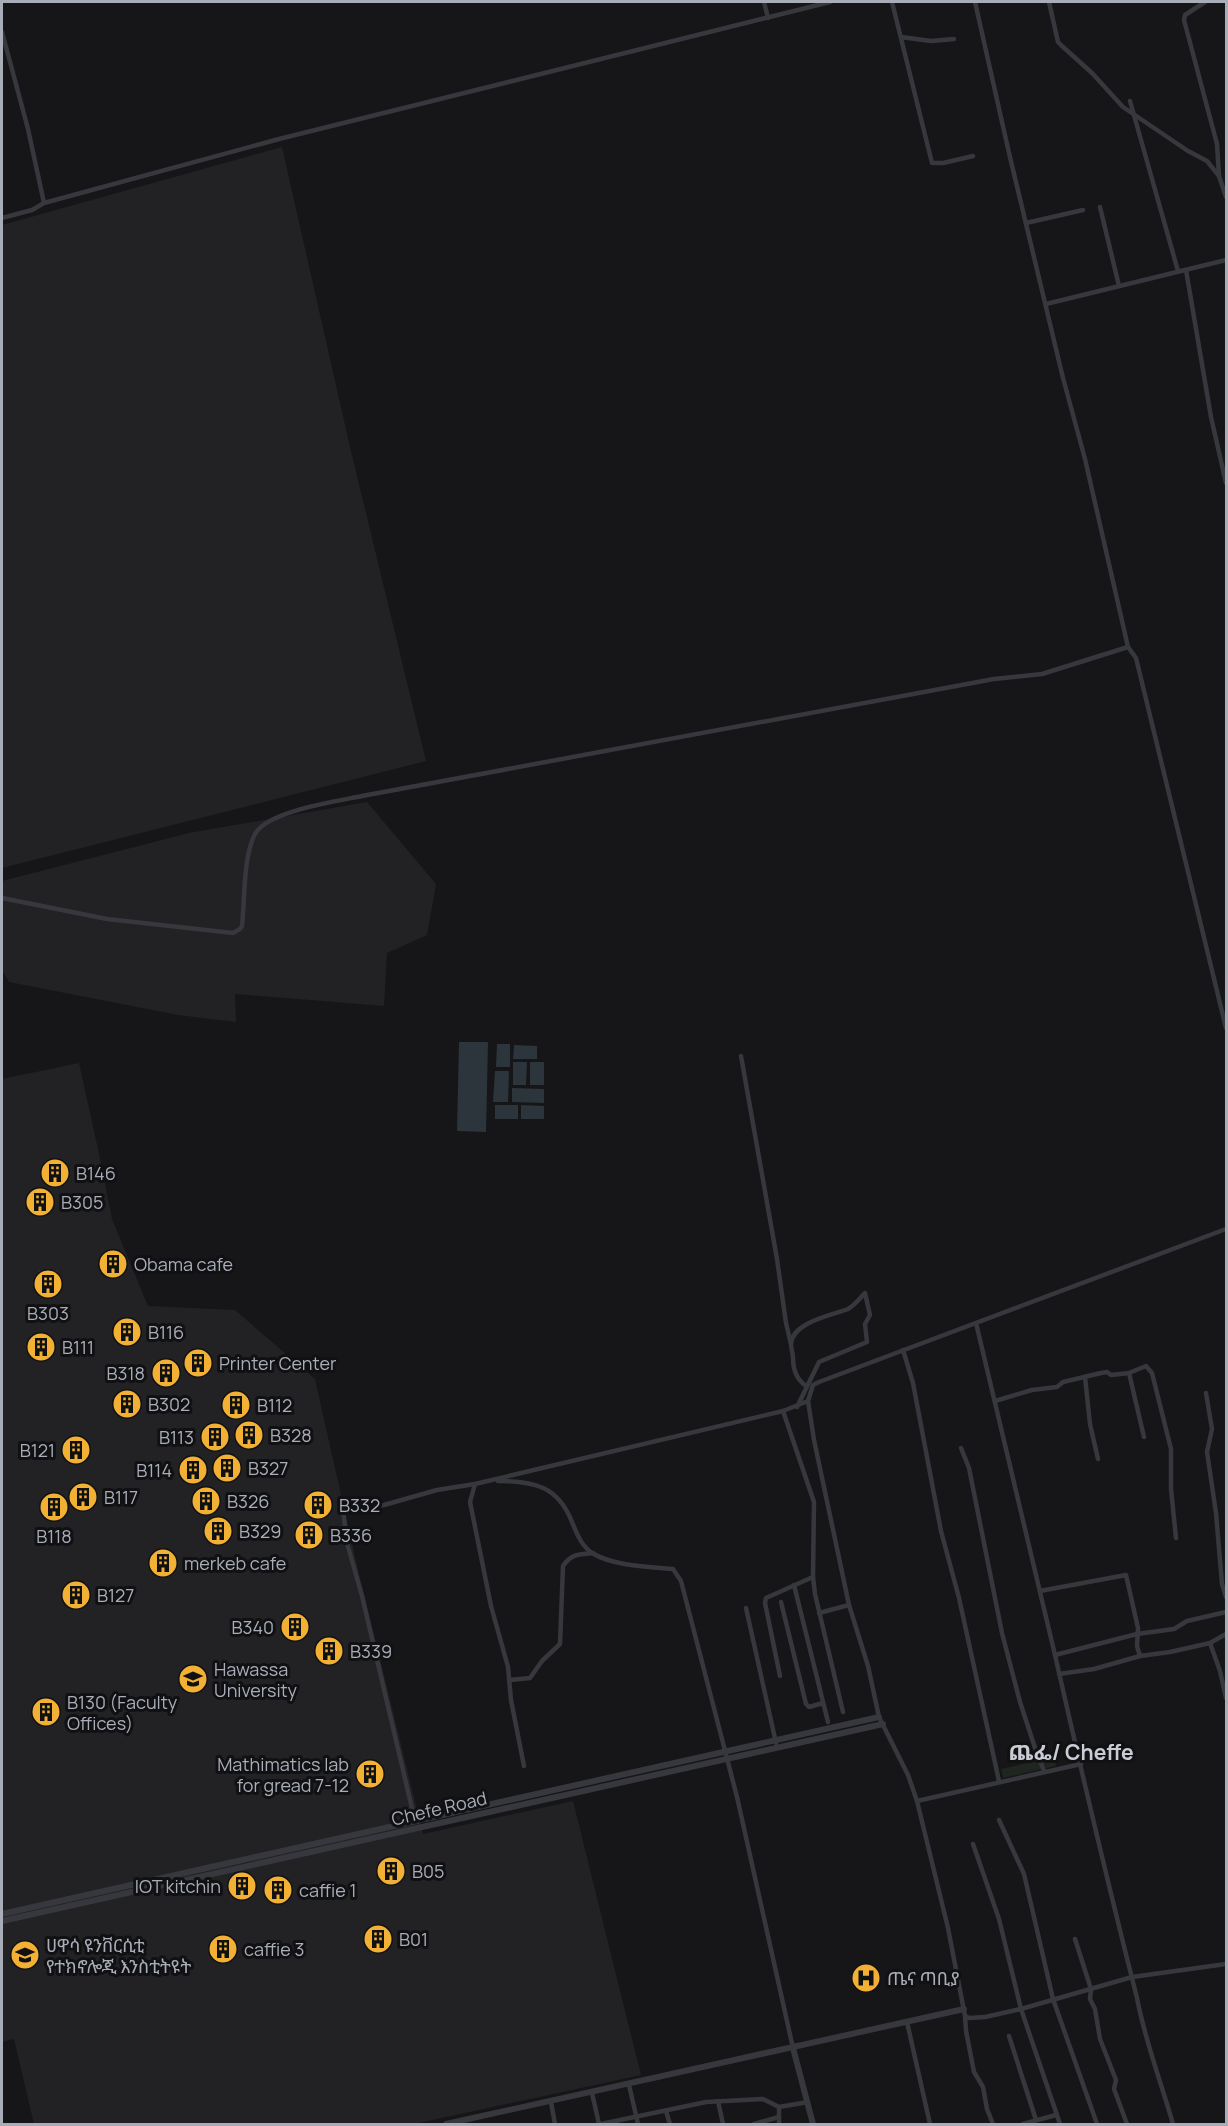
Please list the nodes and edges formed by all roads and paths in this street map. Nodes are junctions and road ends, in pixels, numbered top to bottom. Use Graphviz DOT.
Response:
graph roads {
  1 [pos="764,2"];
  2 [pos="830,2"];
  3 [pos="892,2"];
  4 [pos="975,2"];
  5 [pos="1049,2"];
  6 [pos="1205,2"];
  7 [pos="768,18"];
  8 [pos="2,32"];
  9 [pos="901,37"];
  10 [pos="954,39"];
  11 [pos="1130,100"];
  12 [pos="1134,115"];
  13 [pos="973,156"];
  14 [pos="1220,176"];
  15 [pos="1227,197"];
  16 [pos="44,202"];
  17 [pos="1100,207"];
  18 [pos="1083,210"];
  19 [pos="2,218"];
  20 [pos="1026,223"];
  21 [pos="1227,260"];
  22 [pos="1186,270"];
  23 [pos="1178,272"];
  24 [pos="1119,286"];
  25 [pos="1046,304"];
  26 [pos="1227,483"];
  27 [pos="1128,647"];
  28 [pos="2,898"];
  29 [pos="1227,1028"];
  30 [pos="741,1056"];
  31 [pos="1227,1229"];
  32 [pos="976,1323"];
  33 [pos="791,1344"];
  34 [pos="903,1350"];
  35 [pos="1129,1373"];
  36 [pos="1085,1377"];
  37 [pos="806,1386"];
  38 [pos="1206,1393"];
  39 [pos="808,1401"];
  40 [pos="994,1401"];
  41 [pos="797,1407"];
  42 [pos="783,1411"];
  43 [pos="1144,1437"];
  44 [pos="961,1448"];
  45 [pos="1098,1459"];
  46 [pos="489,1480"];
  47 [pos="476,1484"];
  48 [pos="1176,1538"];
  49 [pos="593,1553"];
  50 [pos="813,1577"];
  51 [pos="794,1585"];
  52 [pos="1040,1591"];
  53 [pos="1227,1597"];
  54 [pos="781,1602"];
  55 [pos="849,1605"];
  56 [pos="746,1608"];
  57 [pos="1227,1612"];
  58 [pos="819,1613"];
  59 [pos="1137,1634"];
  60 [pos="1227,1635"];
  61 [pos="1210,1643"];
  62 [pos="1055,1655"];
  63 [pos="1140,1656"];
  64 [pos="1059,1674"];
  65 [pos="780,1676"];
  66 [pos="510,1680"];
  67 [pos="1227,1698"];
  68 [pos="823,1704"];
  69 [pos="843,1712"];
  70 [pos="879,1717"];
  71 [pos="828,1722"];
  72 [pos="883,1724"];
  73 [pos="775,1740"];
  74 [pos="777,1748"];
  75 [pos="724,1752"];
  76 [pos="726,1760"];
  77 [pos="1081,1764"];
  78 [pos="524,1766"];
  79 [pos="1044,1771"];
  80 [pos="999,1781"];
  81 [pos="917,1801"];
  82 [pos="999,1820"];
  83 [pos="415,1821"];
  84 [pos="973,1844"];
  85 [pos="2,1914"];
  86 [pos="2,1921"];
  87 [pos="1075,1939"];
  88 [pos="1227,1964"];
  89 [pos="1132,1977"];
  90 [pos="1091,1989"];
  91 [pos="1053,1999"];
  92 [pos="1021,2009"];
  93 [pos="964,2013"];
  94 [pos="907,2022"];
  95 [pos="1009,2036"];
  96 [pos="793,2048"];
  97 [pos="628,2085"];
  98 [pos="592,2093"];
  99 [pos="718,2101"];
  100 [pos="551,2102"];
  101 [pos="808,2102"];
  102 [pos="779,2107"];
  103 [pos="666,2110"];
  104 [pos="1056,2115"];
  105 [pos="636,2117"];
  106 [pos="779,2117"];
  107 [pos="1036,2120"];
  108 [pos="457,2123"];
  109 [pos="446,2124"];
  110 [pos="555,2124"];
  111 [pos="600,2124"];
  112 [pos="638,2124"];
  113 [pos="670,2124"];
  114 [pos="723,2124"];
  115 [pos="754,2124"];
  116 [pos="779,2124"];
  117 [pos="813,2124"];
  118 [pos="930,2124"];
  119 [pos="993,2124"];
  120 [pos="1023,2124"];
  121 [pos="1060,2124"];
  122 [pos="1097,2124"];
  123 [pos="1127,2124"];
  124 [pos="1173,2124"];
  1 -- 7 [label="street"];
  2 -- 7 [label="street"];
  3 -- 9 [label="street"];
  4 -- 20 [label="street"];
  5 -- 12 [label="street"];
  6 -- 14 [label="street"];
  7 -- 16 [label="street"];
  8 -- 16 [label="street"];
  9 -- 10 [label="street"];
  9 -- 13 [label="street"];
  11 -- 12 [label="street"];
  12 -- 14 [label="street"];
  12 -- 23 [label="street"];
  14 -- 15 [label="street"];
  16 -- 19 [label="street"];
  17 -- 24 [label="street"];
  18 -- 20 [label="street"];
  20 -- 25 [label="street"];
  21 -- 22 [label="street"];
  22 -- 23 [label="street"];
  22 -- 26 [label="street"];
  23 -- 24 [label="street"];
  24 -- 25 [label="street"];
  25 -- 27 [label="street"];
  27 -- 28 [label="street"];
  27 -- 29 [label="street"];
  30 -- 33 [label="street"];
  31 -- 32 [label="street"];
  32 -- 34 [label="street"];
  32 -- 40 [label="street"];
  33 -- 37 [label="street"];
  33 -- 37 [label="street"];
  34 -- 39 [label="street"];
  34 -- 80 [label="street"];
  35 -- 36 [label="street"];
  35 -- 43 [label="street"];
  35 -- 48 [label="street"];
  36 -- 40 [label="street"];
  36 -- 45 [label="street"];
  37 -- 41 [label="street"];
  38 -- 53 [label="street"];
  39 -- 41 [label="street"];
  39 -- 55 [label="street"];
  40 -- 52 [label="street"];
  41 -- 42 [label="street"];
  42 -- 46 [label="street"];
  42 -- 50 [label="street"];
  44 -- 79 [label="street"];
  46 -- 47 [label="street"];
  46 -- 49 [label="street"];
  47 -- 66 [label="street"];
  47 -- 83 [label="street"];
  49 -- 66 [label="street"];
  49 -- 75 [label="street"];
  50 -- 51 [label="street"];
  50 -- 58 [label="street"];
  51 -- 65 [label="street"];
  51 -- 68 [label="street"];
  52 -- 59 [label="street"];
  52 -- 62 [label="street"];
  54 -- 68 [label="street"];
  55 -- 58 [label="street"];
  55 -- 70 [label="street"];
  56 -- 73 [label="street"];
  57 -- 59 [label="street"];
  58 -- 69 [label="street"];
  59 -- 62 [label="street"];
  59 -- 63 [label="street"];
  60 -- 61 [label="street"];
  61 -- 63 [label="street"];
  61 -- 67 [label="street"];
  62 -- 64 [label="street"];
  63 -- 64 [label="street"];
  64 -- 77 [label="street"];
  66 -- 78 [label="street"];
  68 -- 71 [label="street"];
  70 -- 72 [label="street"];
  70 -- 73 [label="street, Chefe Road"];
  72 -- 74 [label="street, Chefe Road"];
  72 -- 81 [label="street"];
  73 -- 74 [label="street"];
  73 -- 75 [label="street, Chefe Road"];
  74 -- 76 [label="street, Chefe Road"];
  75 -- 76 [label="street"];
  75 -- 83 [label="street, Chefe Road"];
  76 -- 86 [label="street, Chefe Road"];
  76 -- 96 [label="street"];
  77 -- 79 [label="street"];
  77 -- 89 [label="street"];
  79 -- 80 [label="street"];
  80 -- 81 [label="street"];
  81 -- 93 [label="street"];
  82 -- 91 [label="street"];
  83 -- 85 [label="street, Chefe Road"];
  84 -- 92 [label="street"];
  87 -- 90 [label="street"];
  88 -- 89 [label="street"];
  89 -- 90 [label="street"];
  89 -- 124 [label="street"];
  90 -- 91 [label="street"];
  90 -- 123 [label="street"];
  91 -- 92 [label="street"];
  91 -- 122 [label="street"];
  92 -- 93 [label="street"];
  92 -- 104 [label="street"];
  93 -- 94 [label="street"];
  93 -- 119 [label="street"];
  94 -- 96 [label="street"];
  94 -- 118 [label="street"];
  95 -- 107 [label="street"];
  96 -- 97 [label="street"];
  96 -- 101 [label="street"];
  97 -- 98 [label="street"];
  97 -- 105 [label="street"];
  98 -- 100 [label="street"];
  98 -- 111 [label="street"];
  99 -- 102 [label="street"];
  99 -- 103 [label="street"];
  99 -- 114 [label="street"];
  100 -- 108 [label="street"];
  100 -- 110 [label="street"];
  101 -- 102 [label="street"];
  101 -- 117 [label="street"];
  102 -- 106 [label="street"];
  103 -- 105 [label="street"];
  103 -- 113 [label="street"];
  104 -- 107 [label="street"];
  104 -- 121 [label="street"];
  105 -- 111 [label="street"];
  105 -- 112 [label="street"];
  106 -- 115 [label="street"];
  106 -- 116 [label="street"];
  107 -- 120 [label="street"];
  108 -- 109 [label="street"];
}
